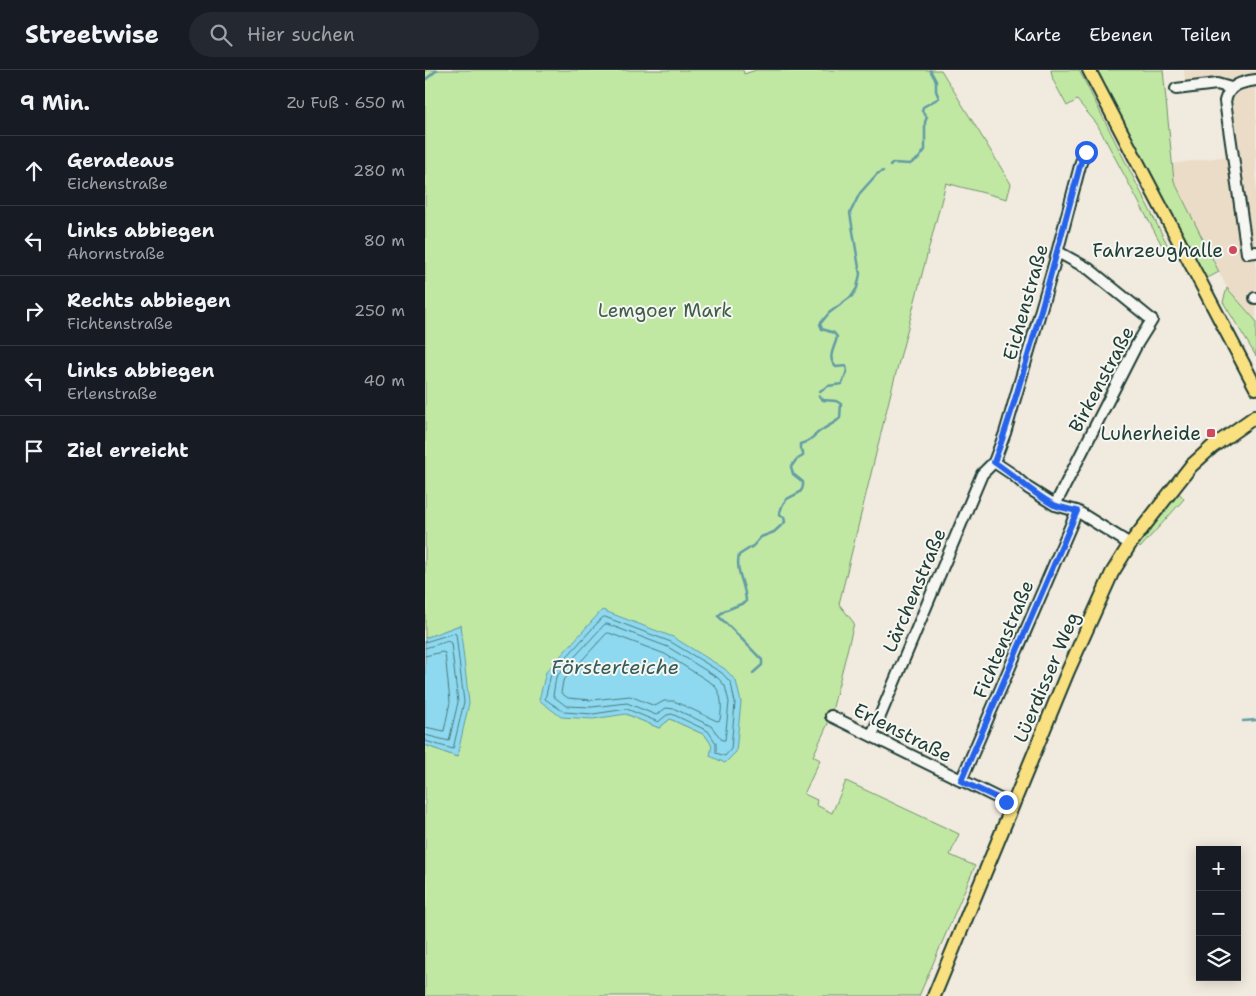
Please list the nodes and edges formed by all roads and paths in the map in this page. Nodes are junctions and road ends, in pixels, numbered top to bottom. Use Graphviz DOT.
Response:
graph roads {
  1 [pos="1089,70"];
  2 [pos="1256,80"];
  3 [pos="1231,88"];
  4 [pos="1176,89"];
  5 [pos="1086,152"];
  6 [pos="1058,252"];
  7 [pos="1256,252"];
  8 [pos="1256,388"];
  9 [pos="1256,416"];
  10 [pos="994,462"];
  11 [pos="1055,505"];
  12 [pos="1077,511"];
  13 [pos="1130,544"];
  14 [pos="831,716"];
  15 [pos="872,736"];
  16 [pos="961,781"];
  17 [pos="1012,805"];
  18 [pos="934,996"];
  1 -- 8 [label="main road"];
  2 -- 3 [label="street"];
  3 -- 4 [label="street"];
  3 -- 7 [label="street"];
  5 -- 6 [label="street, Eichenstraße"];
  6 -- 10 [label="street, Eichenstraße"];
  6 -- 11 [label="street, Birkenstraße"];
  9 -- 13 [label="main road, Lüerdisser Weg"];
  10 -- 11 [label="street"];
  10 -- 15 [label="street, Lärchenstraße"];
  11 -- 12 [label="street"];
  12 -- 13 [label="street"];
  12 -- 16 [label="street, Fichtenstraße"];
  13 -- 17 [label="main road, Lüerdisser Weg"];
  14 -- 15 [label="street, Erlenstraße"];
  15 -- 16 [label="street, Erlenstraße"];
  16 -- 17 [label="street, Erlenstraße"];
  17 -- 18 [label="main road, Lüerdisser Weg"];
}
